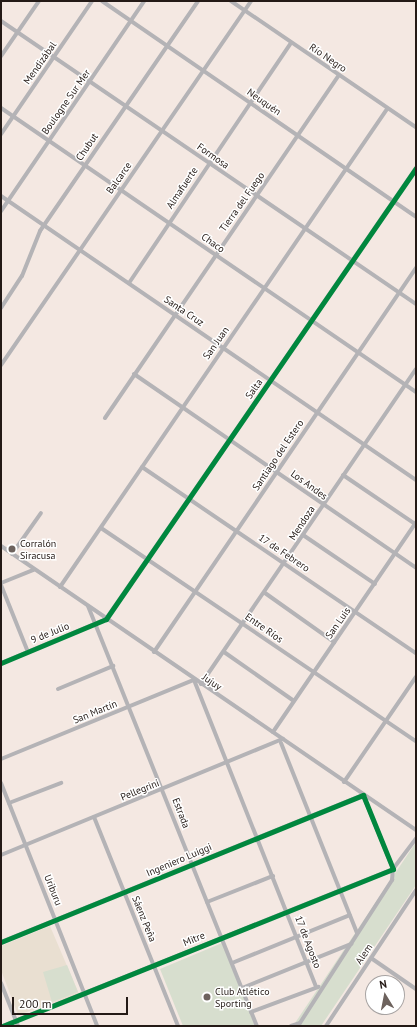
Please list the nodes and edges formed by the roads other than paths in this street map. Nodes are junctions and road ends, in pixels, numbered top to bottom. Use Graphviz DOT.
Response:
graph roads {
  1 [pos="39,1"];
  2 [pos="92,1"];
  3 [pos="102,1"];
  4 [pos="144,1"];
  5 [pos="198,1"];
  6 [pos="231,1"];
  7 [pos="251,1"];
  8 [pos="245,11"];
  9 [pos="1,21"];
  10 [pos="130,21"];
  11 [pos="18,32"];
  12 [pos="291,43"];
  13 [pos="167,46"];
  14 [pos="1,56"];
  15 [pos="55,56"];
  16 [pos="204,70"];
  17 [pos="339,75"];
  18 [pos="91,80"];
  19 [pos="250,103"];
  20 [pos="126,104"];
  21 [pos="1,108"];
  22 [pos="387,109"];
  23 [pos="13,116"];
  24 [pos="416,127"];
  25 [pos="164,130"];
  26 [pos="1,134"];
  27 [pos="298,136"];
  28 [pos="49,141"];
  29 [pos="209,162"];
  30 [pos="85,165"];
  31 [pos="346,168"];
  32 [pos="416,168"];
  33 [pos="121,189"];
  34 [pos="1,196"];
  35 [pos="257,196"];
  36 [pos="8,201"];
  37 [pos="392,201"];
  38 [pos="1,211"];
  39 [pos="416,217"];
  40 [pos="168,222"];
  41 [pos="44,225"];
  42 [pos="305,228"];
  43 [pos="80,250"];
  44 [pos="216,255"];
  45 [pos="352,260"];
  46 [pos="416,268"];
  47 [pos="129,283"];
  48 [pos="264,288"];
  49 [pos="399,293"];
  50 [pos="3,302"];
  51 [pos="416,304"];
  52 [pos="1,308"];
  53 [pos="175,314"];
  54 [pos="311,320"];
  55 [pos="222,347"];
  56 [pos="358,353"];
  57 [pos="1,365"];
  58 [pos="416,369"];
  59 [pos="134,374"];
  60 [pos="271,380"];
  61 [pos="405,385"];
  62 [pos="416,392"];
  63 [pos="181,406"];
  64 [pos="317,412"];
  65 [pos="105,418"];
  66 [pos="229,440"];
  67 [pos="364,445"];
  68 [pos="142,467"];
  69 [pos="276,471"];
  70 [pos="343,475"];
  71 [pos="416,480"];
  72 [pos="189,499"];
  73 [pos="322,505"];
  74 [pos="41,513"];
  75 [pos="415,523"];
  76 [pos="101,528"];
  77 [pos="237,532"];
  78 [pos="303,534"];
  79 [pos="1,546"];
  80 [pos="12,554"];
  81 [pos="395,554"];
  82 [pos="149,558"];
  83 [pos="285,563"];
  84 [pos="416,568"];
  85 [pos="34,570"];
  86 [pos="1,584"];
  87 [pos="375,584"];
  88 [pos="60,587"];
  89 [pos="195,590"];
  90 [pos="265,593"];
  91 [pos="88,606"];
  92 [pos="355,613"];
  93 [pos="106,619"];
  94 [pos="244,623"];
  95 [pos="96,624"];
  96 [pos="334,642"];
  97 [pos="28,652"];
  98 [pos="154,652"];
  99 [pos="224,652"];
  100 [pos="416,653"];
  101 [pos="1,663"];
  102 [pos="113,666"];
  103 [pos="314,673"];
  104 [pos="416,677"];
  105 [pos="194,680"];
  106 [pos="201,684"];
  107 [pos="58,689"];
  108 [pos="294,701"];
  109 [pos="130,707"];
  110 [pos="385,722"];
  111 [pos="273,732"];
  112 [pos="282,741"];
  113 [pos="416,741"];
  114 [pos="1,759"];
  115 [pos="228,763"];
  116 [pos="344,782"];
  117 [pos="1,783"];
  118 [pos="61,783"];
  119 [pos="163,790"];
  120 [pos="363,795"];
  121 [pos="9,803"];
  122 [pos="311,816"];
  123 [pos="94,817"];
  124 [pos="416,830"];
  125 [pos="258,837"];
  126 [pos="416,839"];
  127 [pos="26,845"];
  128 [pos="1,855"];
  129 [pos="192,864"];
  130 [pos="393,869"];
  131 [pos="273,876"];
  132 [pos="340,889"];
  133 [pos="416,890"];
  134 [pos="124,892"];
  135 [pos="414,896"];
  136 [pos="207,902"];
  137 [pos="286,911"];
  138 [pos="350,915"];
  139 [pos="56,920"];
  140 [pos="357,933"];
  141 [pos="297,936"];
  142 [pos="222,938"];
  143 [pos="1,942"];
  144 [pos="352,944"];
  145 [pos="371,958"];
  146 [pos="306,962"];
  147 [pos="232,963"];
  148 [pos="153,965"];
  149 [pos="1,983"];
  150 [pos="316,986"];
  151 [pos="242,988"];
  152 [pos="321,988"];
  153 [pos="416,989"];
  154 [pos="84,994"];
  155 [pos="251,1012"];
  156 [pos="15,1021"];
  157 [pos="299,1024"];
  158 [pos="327,1024"];
  159 [pos="2,1026"];
  160 [pos="18,1026"];
  161 [pos="97,1026"];
  162 [pos="178,1026"];
  163 [pos="257,1026"];
  164 [pos="291,1026"];
  165 [pos="333,1026"];
  1 -- 11 [label="street"];
  2 -- 15 [label="street, Mendizábal"];
  3 -- 10 [label="street, Neuquén"];
  4 -- 10 [label="street, Boulogne Sur Mer"];
  5 -- 13 [label="street, Chubut"];
  6 -- 8 [label="street, Río Negro"];
  7 -- 8 [label="street, Balcarce"];
  8 -- 12 [label="street, Río Negro"];
  8 -- 16 [label="street, Balcarce"];
  9 -- 11 [label="street, Formosa"];
  10 -- 13 [label="street, Neuquén"];
  10 -- 18 [label="street, Boulogne Sur Mer"];
  11 -- 14 [label="street"];
  11 -- 15 [label="street, Formosa"];
  12 -- 17 [label="street, Río Negro"];
  12 -- 19 [label="street, Almafuerte"];
  13 -- 16 [label="street, Neuquén"];
  13 -- 20 [label="street, Chubut"];
  15 -- 18 [label="street, Formosa"];
  15 -- 23 [label="street, Mendizábal"];
  16 -- 19 [label="street, Neuquén"];
  16 -- 25 [label="street, Balcarce"];
  17 -- 22 [label="street, Río Negro"];
  17 -- 27 [label="street, Tierra del Fuego"];
  18 -- 20 [label="street, Formosa"];
  18 -- 28 [label="street, Boulogne Sur Mer"];
  19 -- 27 [label="street, Neuquén"];
  19 -- 29 [label="street, Almafuerte"];
  20 -- 25 [label="street, Formosa"];
  20 -- 30 [label="street, Chubut"];
  21 -- 23 [label="street, Chaco"];
  22 -- 24 [label="street, Río Negro"];
  22 -- 31 [label="street, San Juan"];
  23 -- 26 [label="street, Mendizábal"];
  23 -- 28 [label="street, Chaco"];
  25 -- 29 [label="street, Formosa"];
  25 -- 33 [label="street, Balcarce"];
  27 -- 31 [label="street, Neuquén"];
  27 -- 35 [label="street, Tierra del Fuego"];
  28 -- 30 [label="street, Chaco"];
  28 -- 36 [label="street, Boulogne Sur Mer"];
  29 -- 35 [label="street, Formosa"];
  29 -- 40 [label="street, Almafuerte"];
  30 -- 33 [label="street, Chaco"];
  30 -- 41 [label="street, Chubut"];
  31 -- 37 [label="street, Neuquén"];
  31 -- 42 [label="street, San Juan"];
  32 -- 37 [label="street, Salta"];
  33 -- 40 [label="street, Chaco"];
  33 -- 43 [label="street, Balcarce"];
  34 -- 36 [label="street, Santa Cruz"];
  35 -- 42 [label="street, Formosa"];
  35 -- 44 [label="street, Tierra del Fuego"];
  36 -- 38 [label="street, Boulogne Sur Mer"];
  36 -- 41 [label="street, Santa Cruz"];
  37 -- 39 [label="street, Neuquén"];
  37 -- 45 [label="street, Salta"];
  40 -- 44 [label="street, Chaco"];
  40 -- 47 [label="street, Almafuerte"];
  41 -- 43 [label="street, Santa Cruz"];
  41 -- 50 [label="street, Chubut"];
  42 -- 45 [label="street, Formosa"];
  42 -- 48 [label="street, San Juan"];
  43 -- 47 [label="street, Santa Cruz"];
  43 -- 57 [label="street, Balcarce"];
  44 -- 48 [label="street, Chaco"];
  44 -- 53 [label="street, Tierra del Fuego"];
  45 -- 49 [label="street, Formosa"];
  45 -- 54 [label="street, Salta"];
  46 -- 49 [label="street, Santiago del Estero"];
  47 -- 53 [label="street, Santa Cruz"];
  48 -- 54 [label="street, Chaco"];
  48 -- 55 [label="street, San Juan"];
  49 -- 51 [label="street, Formosa"];
  49 -- 56 [label="street, Santiago del Estero"];
  50 -- 52 [label="street, Chubut"];
  53 -- 55 [label="street, Santa Cruz"];
  53 -- 59 [label="street, Tierra del Fuego"];
  54 -- 56 [label="street, Chaco"];
  54 -- 60 [label="street, Salta"];
  55 -- 60 [label="street, Santa Cruz"];
  55 -- 63 [label="street, San Juan"];
  56 -- 61 [label="street, Chaco"];
  56 -- 64 [label="street, Santiago del Estero"];
  58 -- 61 [label="street, Mendoza"];
  59 -- 63 [label="street, Los Andes"];
  59 -- 65 [label="street, Tierra del Fuego"];
  60 -- 64 [label="street, Santa Cruz"];
  60 -- 66 [label="street, Salta"];
  61 -- 62 [label="street, Chaco"];
  61 -- 67 [label="street, Mendoza"];
  63 -- 66 [label="street, Los Andes"];
  63 -- 68 [label="street, San Juan"];
  64 -- 67 [label="street, Santa Cruz"];
  64 -- 69 [label="street, Santiago del Estero"];
  66 -- 69 [label="street, Los Andes"];
  66 -- 72 [label="street, Salta"];
  67 -- 70 [label="street, Mendoza"];
  67 -- 71 [label="street, Santa Cruz"];
  68 -- 72 [label="street, 17 de Febrero"];
  68 -- 76 [label="street, San Juan"];
  69 -- 73 [label="street, Los Andes"];
  69 -- 77 [label="street, Santiago del Estero"];
  70 -- 73 [label="street, Mendoza"];
  70 -- 75 [label="street"];
  72 -- 77 [label="street, 17 de Febrero"];
  72 -- 82 [label="street, Salta"];
  73 -- 78 [label="street, Mendoza"];
  73 -- 81 [label="street, Los Andes"];
  74 -- 80 [label="street"];
  75 -- 81 [label="street, San Luis"];
  76 -- 82 [label="street, Entre Ríos"];
  76 -- 88 [label="street, San Juan"];
  77 -- 83 [label="street, 17 de Febrero"];
  77 -- 89 [label="street, Santiago del Estero"];
  78 -- 83 [label="street, Mendoza"];
  78 -- 87 [label="street"];
  79 -- 80 [label="street, Jujuy"];
  80 -- 85 [label="street, Jujuy"];
  81 -- 84 [label="street, Los Andes"];
  81 -- 87 [label="street, San Luis"];
  82 -- 89 [label="street, Entre Ríos"];
  82 -- 93 [label="street, Salta"];
  83 -- 90 [label="street, Mendoza"];
  83 -- 92 [label="street, 17 de Febrero"];
  85 -- 86 [label="street"];
  85 -- 88 [label="street, Jujuy"];
  86 -- 97 [label="street"];
  87 -- 92 [label="street, San Luis"];
  88 -- 91 [label="street, Jujuy"];
  89 -- 94 [label="street, Entre Ríos"];
  89 -- 98 [label="street, Santiago del Estero"];
  90 -- 94 [label="street, Mendoza"];
  90 -- 96 [label="street"];
  91 -- 93 [label="street, Jujuy"];
  91 -- 95 [label="street, Estrada"];
  92 -- 96 [label="street, San Luis"];
  92 -- 100 [label="street, 17 de Febrero"];
  93 -- 95 [label="street, 9 de Julio"];
  93 -- 98 [label="street, Jujuy"];
  94 -- 99 [label="street, Mendoza"];
  94 -- 103 [label="street, Entre Ríos"];
  95 -- 97 [label="street, 9 de Julio"];
  95 -- 102 [label="street, Estrada"];
  96 -- 103 [label="street, San Luis"];
  97 -- 101 [label="street, 9 de Julio"];
  98 -- 105 [label="street, Jujuy"];
  99 -- 106 [label="street, Mendoza"];
  99 -- 108 [label="street"];
  102 -- 107 [label="street"];
  102 -- 109 [label="street, Estrada"];
  103 -- 108 [label="street, San Luis"];
  103 -- 110 [label="street, Entre Ríos"];
  104 -- 110 [label="street"];
  105 -- 106 [label="street, Jujuy"];
  105 -- 109 [label="street, San Martín"];
  105 -- 115 [label="street, 17 de Agosto"];
  106 -- 111 [label="street, Jujuy"];
  108 -- 111 [label="street, San Luis"];
  109 -- 114 [label="street, San Martín"];
  109 -- 119 [label="street, Estrada"];
  110 -- 113 [label="street, Entre Ríos"];
  110 -- 116 [label="street"];
  111 -- 112 [label="street, Jujuy"];
  112 -- 115 [label="street, Pellegrini"];
  112 -- 116 [label="street, Jujuy"];
  112 -- 122 [label="street"];
  115 -- 119 [label="street, Pellegrini"];
  115 -- 125 [label="street, 17 de Agosto"];
  116 -- 120 [label="street, Jujuy"];
  117 -- 121 [label="street, Uriburu"];
  118 -- 121 [label="street"];
  119 -- 123 [label="street, Pellegrini"];
  119 -- 129 [label="street, Estrada"];
  120 -- 122 [label="street, Ingeniero Luiggi"];
  120 -- 124 [label="street, Jujuy"];
  120 -- 130 [label="street"];
  121 -- 127 [label="street, Uriburu"];
  122 -- 125 [label="street, Ingeniero Luiggi"];
  122 -- 132 [label="street"];
  123 -- 127 [label="street, Pellegrini"];
  123 -- 134 [label="street, Sáenz Peña"];
  125 -- 129 [label="street, Ingeniero Luiggi"];
  125 -- 131 [label="street, 17 de Agosto"];
  126 -- 130 [label="street"];
  127 -- 128 [label="street, Pellegrini"];
  127 -- 139 [label="street, Uriburu"];
  129 -- 134 [label="street, Ingeniero Luiggi"];
  129 -- 136 [label="street, Estrada"];
  130 -- 132 [label="street, Mitre"];
  130 -- 140 [label="street"];
  131 -- 136 [label="street"];
  131 -- 137 [label="street, 17 de Agosto"];
  132 -- 137 [label="street, Mitre"];
  132 -- 138 [label="street"];
  133 -- 135 [label="street, Alem"];
  134 -- 139 [label="street, Ingeniero Luiggi"];
  134 -- 148 [label="street, Sáenz Peña"];
  135 -- 145 [label="street, Alem"];
  136 -- 142 [label="street, Estrada"];
  137 -- 141 [label="street, 17 de Agosto"];
  137 -- 142 [label="street, Mitre"];
  138 -- 140 [label="street"];
  138 -- 141 [label="street"];
  139 -- 143 [label="street, Ingeniero Luiggi"];
  139 -- 154 [label="street, Uriburu"];
  140 -- 144 [label="street"];
  141 -- 146 [label="street, 17 de Agosto"];
  141 -- 147 [label="street"];
  142 -- 147 [label="street, Estrada"];
  142 -- 148 [label="street, Mitre"];
  144 -- 146 [label="street"];
  144 -- 152 [label="street"];
  145 -- 153 [label="street"];
  145 -- 158 [label="street, Alem"];
  146 -- 150 [label="street, 17 de Agosto"];
  146 -- 151 [label="street"];
  147 -- 151 [label="street, Estrada"];
  148 -- 154 [label="street, Mitre"];
  148 -- 162 [label="street, Sáenz Peña"];
  149 -- 156 [label="street"];
  150 -- 152 [label="street"];
  150 -- 155 [label="street"];
  151 -- 155 [label="street, Estrada"];
  152 -- 157 [label="street"];
  154 -- 156 [label="street, Mitre"];
  154 -- 161 [label="street, Uriburu"];
  155 -- 163 [label="street, Estrada"];
  156 -- 159 [label="street, Mitre"];
  156 -- 160 [label="street"];
  157 -- 164 [label="street"];
  158 -- 165 [label="street"];
}
